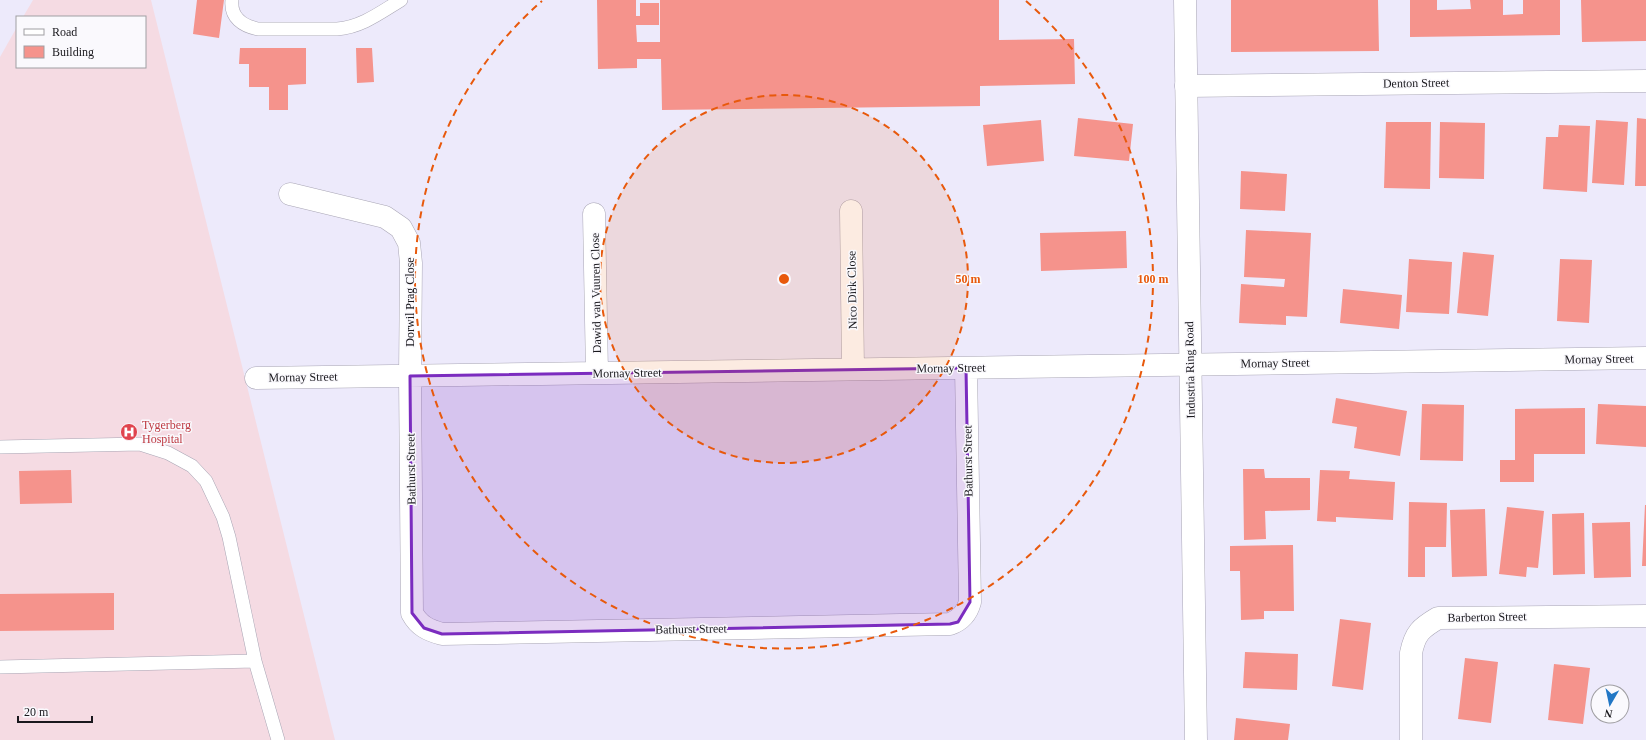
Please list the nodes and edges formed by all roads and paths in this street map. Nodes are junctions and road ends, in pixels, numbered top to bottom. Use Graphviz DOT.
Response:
graph roads {
  1 [pos="232,0"];
  2 [pos="401,0"];
  3 [pos="1185,0"];
  4 [pos="1646,81"];
  5 [pos="1186,86"];
  6 [pos="290,194"];
  7 [pos="850,211"];
  8 [pos="594,214"];
  9 [pos="1646,358"];
  10 [pos="1190,365"];
  11 [pos="966,368"];
  12 [pos="853,369"];
  13 [pos="597,373"];
  14 [pos="410,376"];
  15 [pos="256,378"];
  16 [pos="0,446"];
  17 [pos="1646,616"];
  18 [pos="255,661"];
  19 [pos="0,667"];
  20 [pos="278,740"];
  21 [pos="1196,740"];
  22 [pos="1411,740"];
  1 -- 2 [label="lane"];
  3 -- 5 [label="street, Industria Ring Road"];
  4 -- 5 [label="street, Denton Street"];
  5 -- 10 [label="street, Industria Ring Road"];
  6 -- 14 [label="street, Dorwil Prag Close"];
  7 -- 12 [label="street, Nico Dirk Close"];
  8 -- 13 [label="street, Dawid van Vuuren Close"];
  9 -- 10 [label="street, Mornay Street"];
  10 -- 11 [label="street, Mornay Street"];
  10 -- 21 [label="street, Industria Ring Road"];
  11 -- 12 [label="street, Mornay Street"];
  11 -- 14 [label="street, Bathurst Street"];
  12 -- 13 [label="street, Mornay Street"];
  13 -- 14 [label="street, Mornay Street"];
  14 -- 15 [label="street, Mornay Street"];
  16 -- 18 [label="lane"];
  17 -- 22 [label="street, Barberton Street"];
  18 -- 19 [label="lane"];
  18 -- 20 [label="lane"];
}
